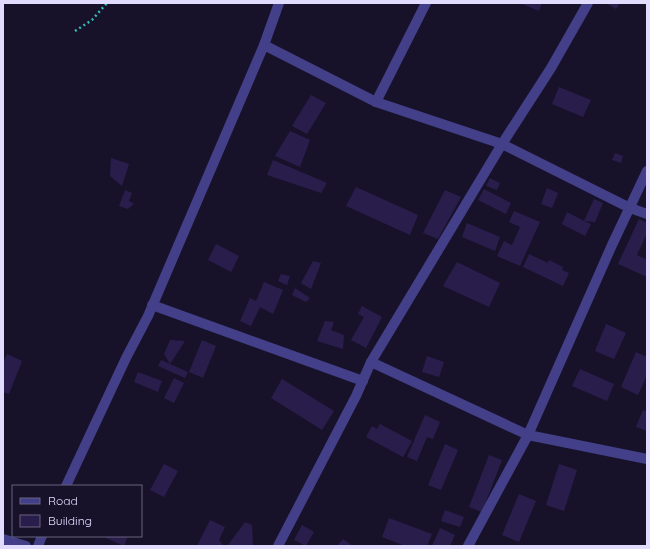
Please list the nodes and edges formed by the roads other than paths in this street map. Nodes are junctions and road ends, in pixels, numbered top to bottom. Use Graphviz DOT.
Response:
graph roads {
  1 [pos="279,3"];
  2 [pos="426,3"];
  3 [pos="588,3"];
  4 [pos="264,45"];
  5 [pos="376,102"];
  6 [pos="502,144"];
  7 [pos="647,171"];
  8 [pos="630,208"];
  9 [pos="647,214"];
  10 [pos="152,305"];
  11 [pos="371,362"];
  12 [pos="363,381"];
  13 [pos="528,435"];
  14 [pos="647,459"];
  15 [pos="66,485"];
  16 [pos="3,539"];
  17 [pos="26,546"];
  18 [pos="278,546"];
  19 [pos="468,546"];
  1 -- 4 [label="street"];
  2 -- 5 [label="street"];
  3 -- 6 [label="street"];
  4 -- 5 [label="street"];
  4 -- 10 [label="street"];
  5 -- 6 [label="street"];
  6 -- 8 [label="street"];
  6 -- 11 [label="street"];
  7 -- 8 [label="street"];
  8 -- 9 [label="street"];
  8 -- 13 [label="street"];
  10 -- 12 [label="street"];
  10 -- 15 [label="street"];
  11 -- 12 [label="street"];
  11 -- 13 [label="street"];
  12 -- 18 [label="street"];
  13 -- 14 [label="street"];
  13 -- 19 [label="street"];
  16 -- 17 [label="street"];
}
